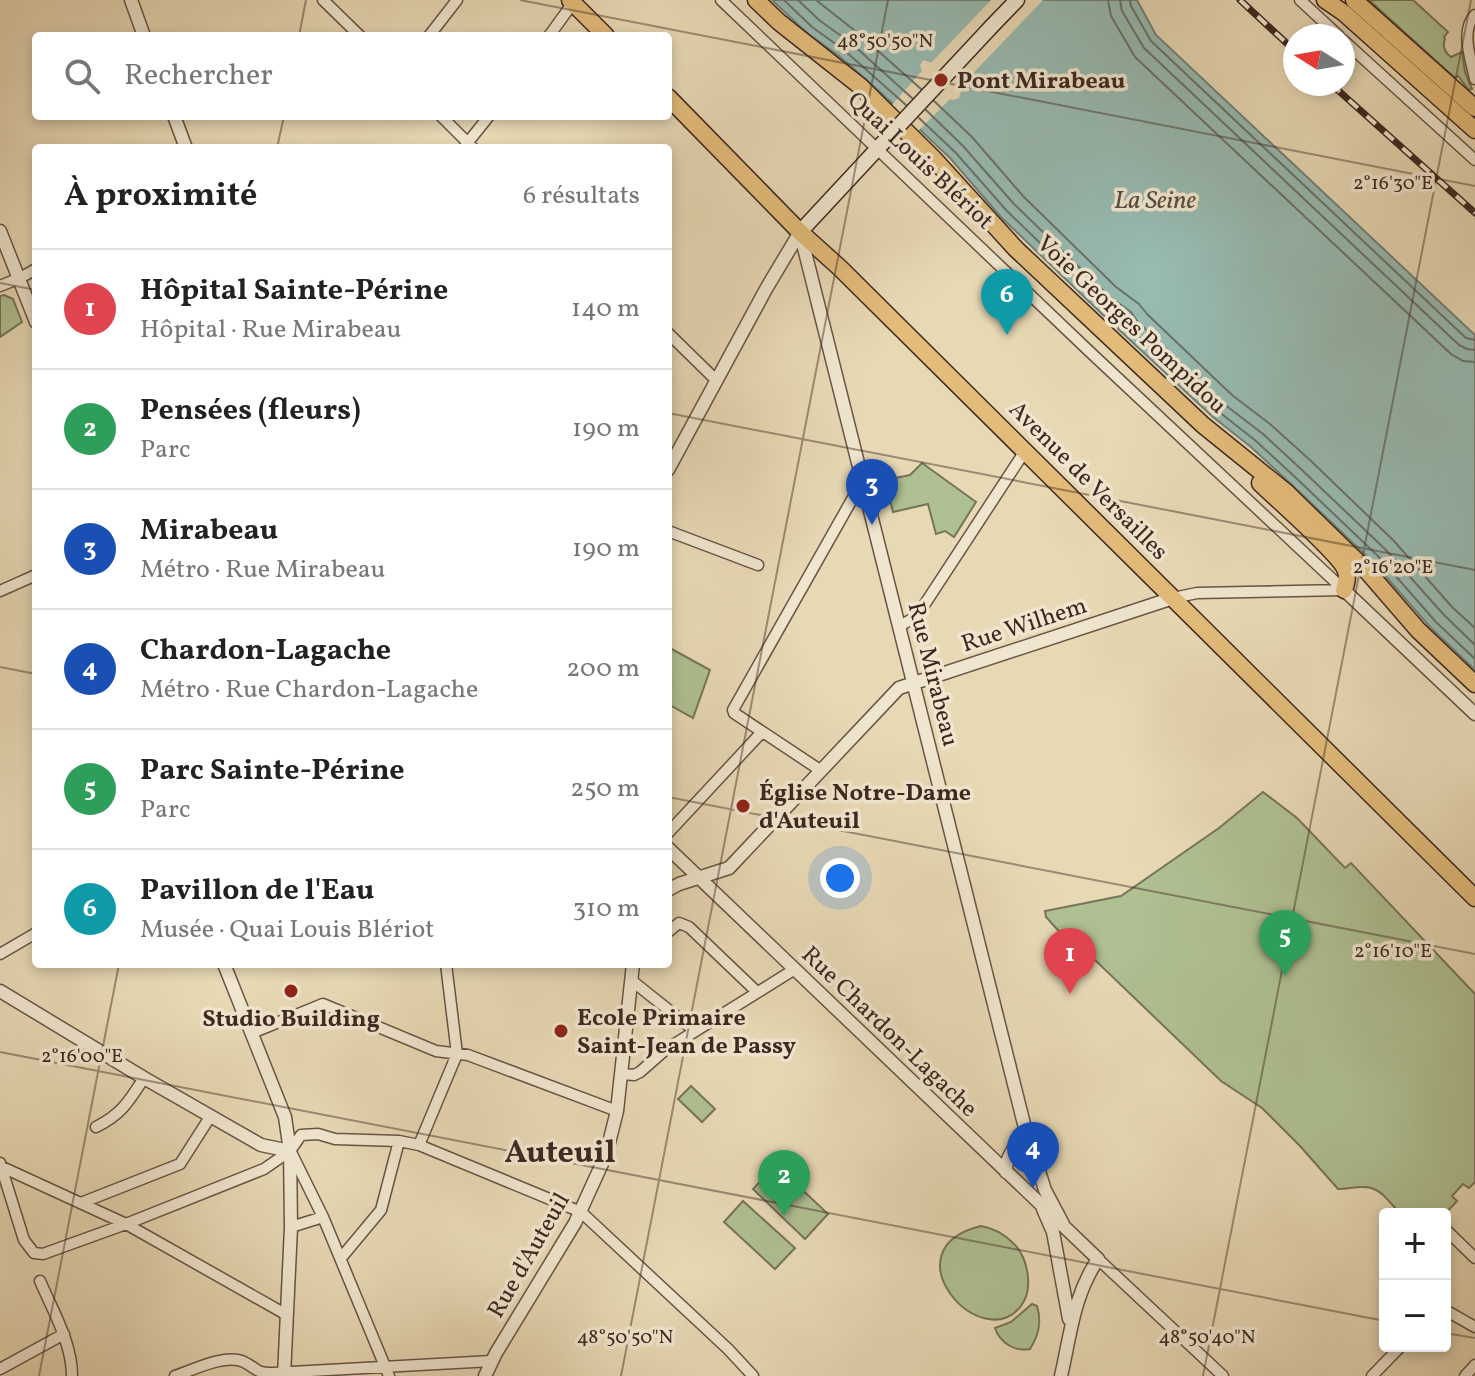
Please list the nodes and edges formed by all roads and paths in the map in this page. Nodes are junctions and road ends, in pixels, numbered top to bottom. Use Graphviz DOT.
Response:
graph roads {
  1 [pos="131,0"];
  2 [pos="323,0"];
  3 [pos="457,0"];
  4 [pos="721,0"];
  5 [pos="756,0"];
  6 [pos="1017,0"];
  7 [pos="1300,0"];
  8 [pos="1325,0"];
  9 [pos="1354,0"];
  10 [pos="573,1"];
  11 [pos="1475,15"];
  12 [pos="1326,24"];
  13 [pos="143,32"];
  14 [pos="356,32"];
  15 [pos="432,32"];
  16 [pos="552,32"];
  17 [pos="602,32"];
  18 [pos="1355,51"];
  19 [pos="1475,79"];
  20 [pos="672,101"];
  21 [pos="1475,108"];
  22 [pos="176,120"];
  23 [pos="445,120"];
  24 [pos="486,120"];
  25 [pos="1475,130"];
  26 [pos="184,144"];
  27 [pos="466,144"];
  28 [pos="469,144"];
  29 [pos="876,149"];
  30 [pos="1475,160"];
  31 [pos="0,231"];
  32 [pos="800,232"];
  33 [pos="32,271"];
  34 [pos="20,278"];
  35 [pos="0,286"];
  36 [pos="32,311"];
  37 [pos="672,337"];
  38 [pos="717,381"];
  39 [pos="1228,445"];
  40 [pos="1025,451"];
  41 [pos="672,463"];
  42 [pos="863,480"];
  43 [pos="672,533"];
  44 [pos="758,565"];
  45 [pos="32,577"];
  46 [pos="1344,590"];
  47 [pos="0,591"];
  48 [pos="1173,598"];
  49 [pos="900,626"];
  50 [pos="913,684"];
  51 [pos="1475,684"];
  52 [pos="1475,714"];
  53 [pos="762,732"];
  54 [pos="820,770"];
  55 [pos="672,829"];
  56 [pos="672,852"];
  57 [pos="699,878"];
  58 [pos="672,888"];
  59 [pos="1475,898"];
  60 [pos="672,928"];
  61 [pos="32,935"];
  62 [pos="0,954"];
  63 [pos="226,968"];
  64 [pos="446,968"];
  65 [pos="632,968"];
  66 [pos="795,969"];
  67 [pos="631,980"];
  68 [pos="0,991"];
  69 [pos="757,992"];
  70 [pos="695,1031"];
  71 [pos="252,1033"];
  72 [pos="457,1054"];
  73 [pos="621,1074"];
  74 [pos="144,1078"];
  75 [pos="617,1111"];
  76 [pos="210,1117"];
  77 [pos="96,1127"];
  78 [pos="1025,1127"];
  79 [pos="399,1141"];
  80 [pos="419,1145"];
  81 [pos="1013,1150"];
  82 [pos="290,1151"];
  83 [pos="1032,1152"];
  84 [pos="1,1166"];
  85 [pos="1036,1166"];
  86 [pos="1010,1176"];
  87 [pos="81,1203"];
  88 [pos="1039,1203"];
  89 [pos="581,1212"];
  90 [pos="323,1217"];
  91 [pos="126,1224"];
  92 [pos="1063,1224"];
  93 [pos="291,1227"];
  94 [pos="1451,1235"];
  95 [pos="341,1258"];
  96 [pos="1475,1258"];
  97 [pos="1098,1259"];
  98 [pos="40,1281"];
  99 [pos="1451,1313"];
  100 [pos="287,1315"];
  101 [pos="1475,1327"];
  102 [pos="1070,1328"];
  103 [pos="64,1334"];
  104 [pos="1395,1352"];
  105 [pos="492,1361"];
  106 [pos="1475,1365"];
  107 [pos="0,1369"];
  108 [pos="387,1372"];
  109 [pos="259,1374"];
  110 [pos="284,1375"];
  111 [pos="72,1376"];
  112 [pos="175,1376"];
  113 [pos="485,1376"];
  114 [pos="753,1376"];
  115 [pos="1061,1376"];
  116 [pos="1223,1376"];
  117 [pos="1372,1376"];
  118 [pos="1465,1376"];
  1 -- 13 [label="street"];
  2 -- 14 [label="street"];
  3 -- 15 [label="street"];
  4 -- 29 [label="street, Quai Louis Blériot"];
  5 -- 39 [label="main road, Voie Georges Pompidou"];
  6 -- 29 [label="main road, bridge"];
  7 -- 12 [label="street"];
  8 -- 25 [label="main road"];
  9 -- 21 [label="main road"];
  10 -- 16 [label="street"];
  10 -- 17 [label="main road"];
  11 -- 19 [label="street"];
  18 -- 30 [label="street"];
  20 -- 32 [label="main road, Avenue de Versailles"];
  22 -- 26 [label="street"];
  23 -- 27 [label="street"];
  24 -- 28 [label="street"];
  29 -- 32 [label="main road"];
  29 -- 46 [label="street, Quai Louis Blériot"];
  31 -- 34 [label="street"];
  32 -- 38 [label="street"];
  32 -- 40 [label="main road, Avenue de Versailles"];
  32 -- 42 [label="street, Rue Mirabeau"];
  33 -- 34 [label="street"];
  34 -- 35 [label="street"];
  34 -- 36 [label="street"];
  37 -- 38 [label="street"];
  38 -- 41 [label="street"];
  39 -- 46 [label="main road"];
  39 -- 51 [label="main road, Voie Georges Pompidou"];
  40 -- 48 [label="main road, Avenue de Versailles"];
  40 -- 49 [label="street"];
  42 -- 49 [label="street, Rue Mirabeau"];
  42 -- 53 [label="street"];
  43 -- 44 [label="street"];
  45 -- 47 [label="street"];
  46 -- 48 [label="street, Rue Wilhem"];
  46 -- 52 [label="street, Quai Louis Blériot"];
  48 -- 50 [label="street, Rue Wilhem"];
  48 -- 59 [label="main road, Avenue de Versailles"];
  49 -- 50 [label="street, Rue Mirabeau"];
  50 -- 54 [label="street, Rue Wilhem"];
  50 -- 78 [label="street, Rue Mirabeau"];
  53 -- 54 [label="street"];
  53 -- 55 [label="street"];
  54 -- 57 [label="street, Rue Wilhem"];
  56 -- 57 [label="street, Rue Chardon-Lagache"];
  57 -- 58 [label="street"];
  57 -- 66 [label="street, Rue Chardon-Lagache"];
  60 -- 69 [label="street"];
  61 -- 62 [label="street"];
  63 -- 71 [label="street"];
  64 -- 72 [label="street"];
  65 -- 67 [label="street, Rue d'Auteuil"];
  66 -- 69 [label="street"];
  66 -- 86 [label="street, Rue Chardon-Lagache"];
  67 -- 70 [label="street"];
  67 -- 73 [label="street, Rue d'Auteuil"];
  68 -- 74 [label="street"];
  69 -- 70 [label="street"];
  70 -- 73 [label="street"];
  71 -- 72 [label="street"];
  71 -- 82 [label="street"];
  72 -- 75 [label="street"];
  72 -- 80 [label="street"];
  73 -- 75 [label="street, Rue d'Auteuil"];
  74 -- 76 [label="street"];
  74 -- 77 [label="street"];
  75 -- 89 [label="street, Rue d'Auteuil"];
  76 -- 82 [label="street"];
  76 -- 87 [label="street"];
  78 -- 81 [label="street"];
  78 -- 83 [label="street, Rue Mirabeau"];
  79 -- 80 [label="street"];
  79 -- 82 [label="street"];
  79 -- 95 [label="street"];
  80 -- 89 [label="street"];
  81 -- 83 [label="street"];
  81 -- 86 [label="street"];
  82 -- 90 [label="street"];
  82 -- 91 [label="street"];
  82 -- 93 [label="street"];
  83 -- 85 [label="street, Rue Mirabeau"];
  84 -- 87 [label="street"];
  84 -- 91 [label="street"];
  85 -- 86 [label="street"];
  85 -- 92 [label="street, Rue Mirabeau"];
  86 -- 88 [label="street, Rue Chardon-Lagache"];
  87 -- 91 [label="street"];
  88 -- 92 [label="street, Rue Chardon-Lagache"];
  88 -- 102 [label="street"];
  89 -- 105 [label="street, Rue d'Auteuil"];
  89 -- 114 [label="street"];
  90 -- 93 [label="street"];
  90 -- 95 [label="street"];
  91 -- 100 [label="street"];
  92 -- 97 [label="street, Rue Chardon-Lagache"];
  93 -- 100 [label="street"];
  94 -- 96 [label="street"];
  95 -- 108 [label="street"];
  97 -- 102 [label="street"];
  97 -- 116 [label="street, Rue Chardon-Lagache"];
  98 -- 103 [label="street"];
  99 -- 101 [label="street"];
  100 -- 110 [label="street"];
  102 -- 115 [label="street"];
  103 -- 107 [label="street"];
  103 -- 111 [label="street"];
  104 -- 117 [label="street"];
  105 -- 108 [label="street"];
  105 -- 113 [label="street, Rue d'Auteuil"];
  106 -- 118 [label="street"];
  108 -- 110 [label="street"];
  109 -- 110 [label="street"];
  109 -- 112 [label="street"];
}
